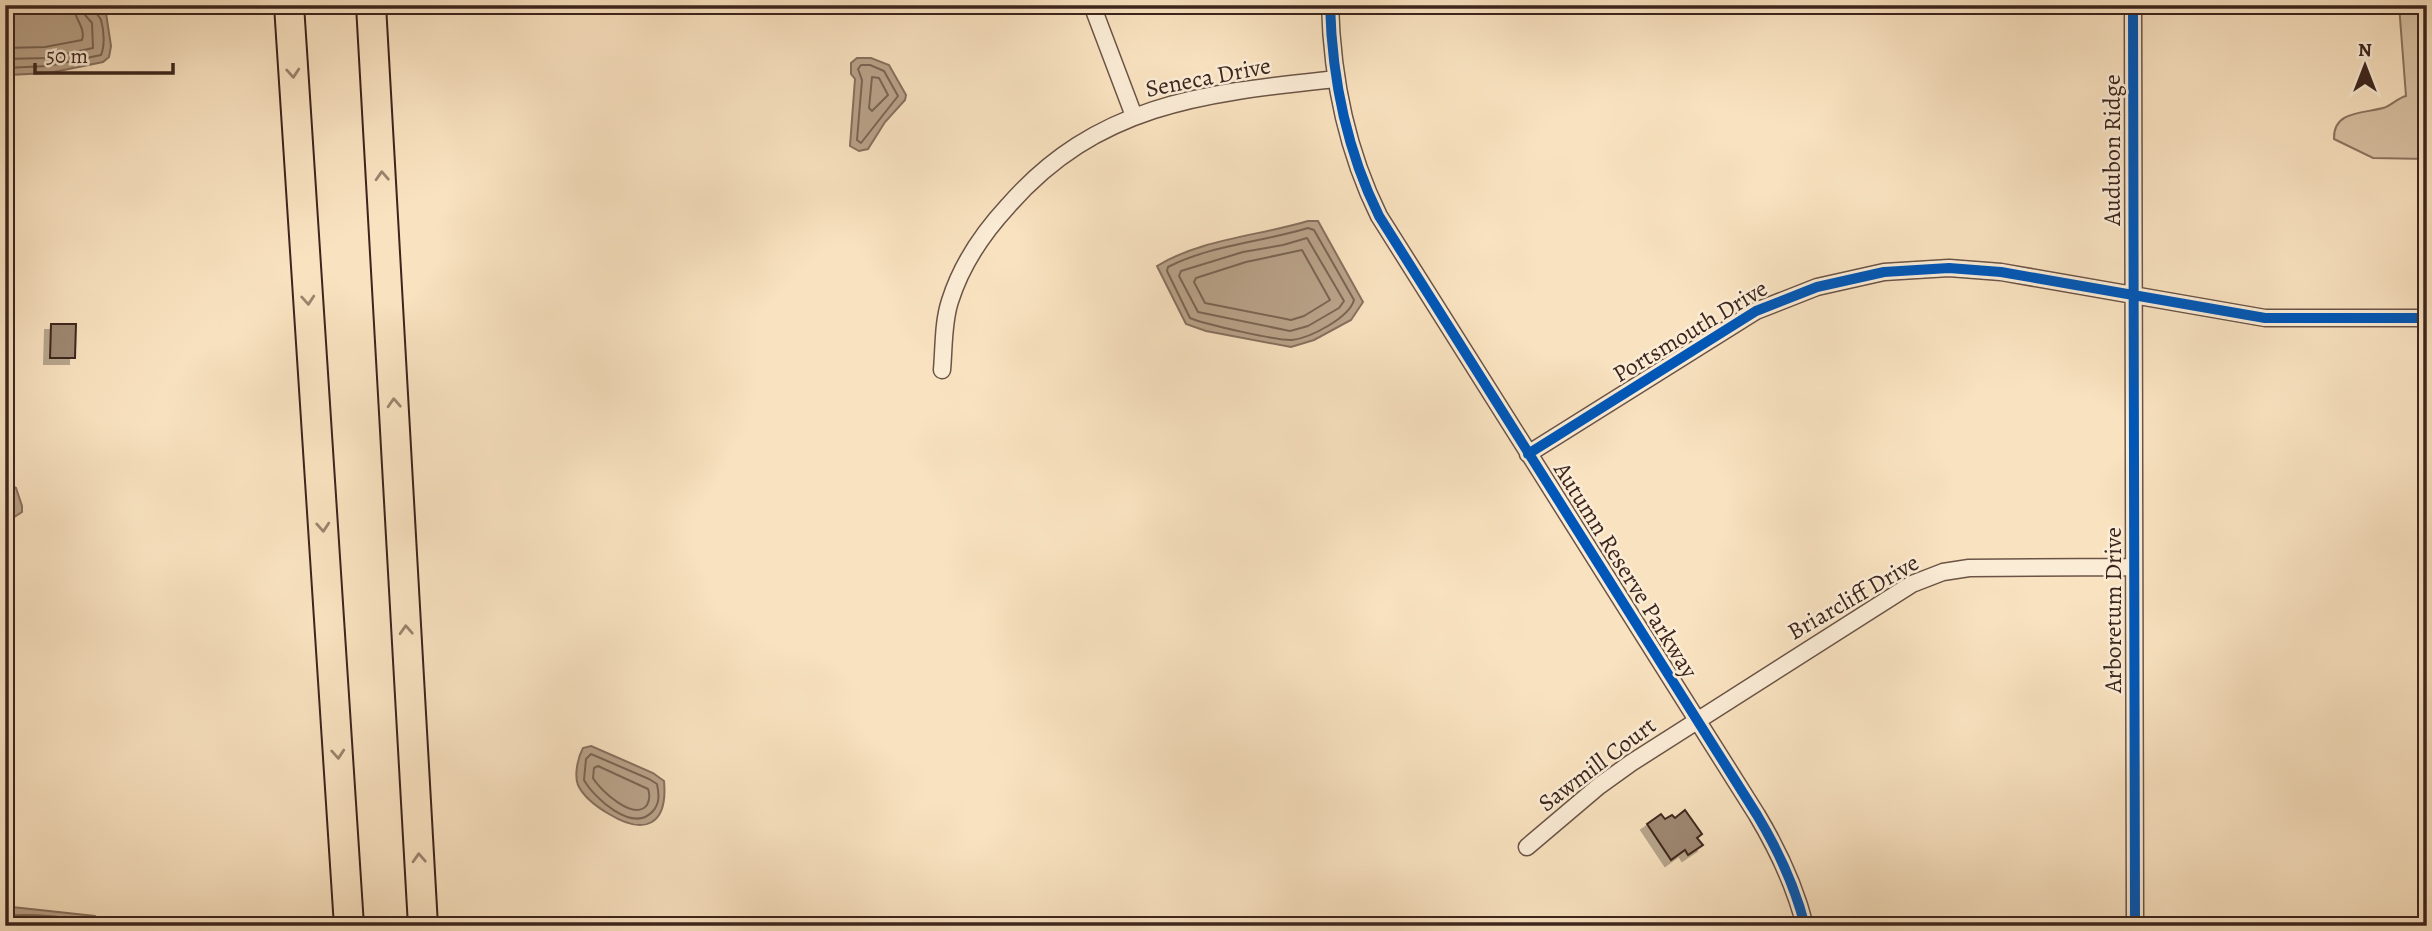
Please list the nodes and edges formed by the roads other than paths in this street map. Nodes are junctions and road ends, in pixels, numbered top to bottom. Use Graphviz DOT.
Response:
graph roads {
  1 [pos="289,5"];
  2 [pos="371,5"];
  3 [pos="1092,5"];
  4 [pos="1330,5"];
  5 [pos="2133,5"];
  6 [pos="1336,79"];
  7 [pos="1134,116"];
  8 [pos="2133,295"];
  9 [pos="2427,318"];
  10 [pos="942,369"];
  11 [pos="1528,454"];
  12 [pos="2133,567"];
  13 [pos="1697,720"];
  14 [pos="1527,847"];
  15 [pos="349,926"];
  16 [pos="422,926"];
  17 [pos="1805,926"];
  18 [pos="2135,926"];
  1 -- 15 [label="highway, one-way"];
  16 -- 2 [label="highway, one-way"];
  3 -- 7 [label="street"];
  4 -- 6 [label="street, Autumn Reserve Parkway"];
  5 -- 8 [label="street, Audubon Ridge"];
  6 -- 7 [label="street, Seneca Drive"];
  6 -- 11 [label="street, Autumn Reserve Parkway"];
  7 -- 10 [label="street, Seneca Drive"];
  8 -- 9 [label="street, Portsmouth Drive"];
  8 -- 11 [label="street, Portsmouth Drive"];
  8 -- 12 [label="street, Arboretum Drive"];
  11 -- 13 [label="street, Autumn Reserve Parkway"];
  12 -- 13 [label="street, Briarcliff Drive"];
  12 -- 18 [label="street, Arboretum Drive"];
  13 -- 14 [label="street, Sawmill Court"];
  13 -- 17 [label="street, Autumn Reserve Parkway"];
}
